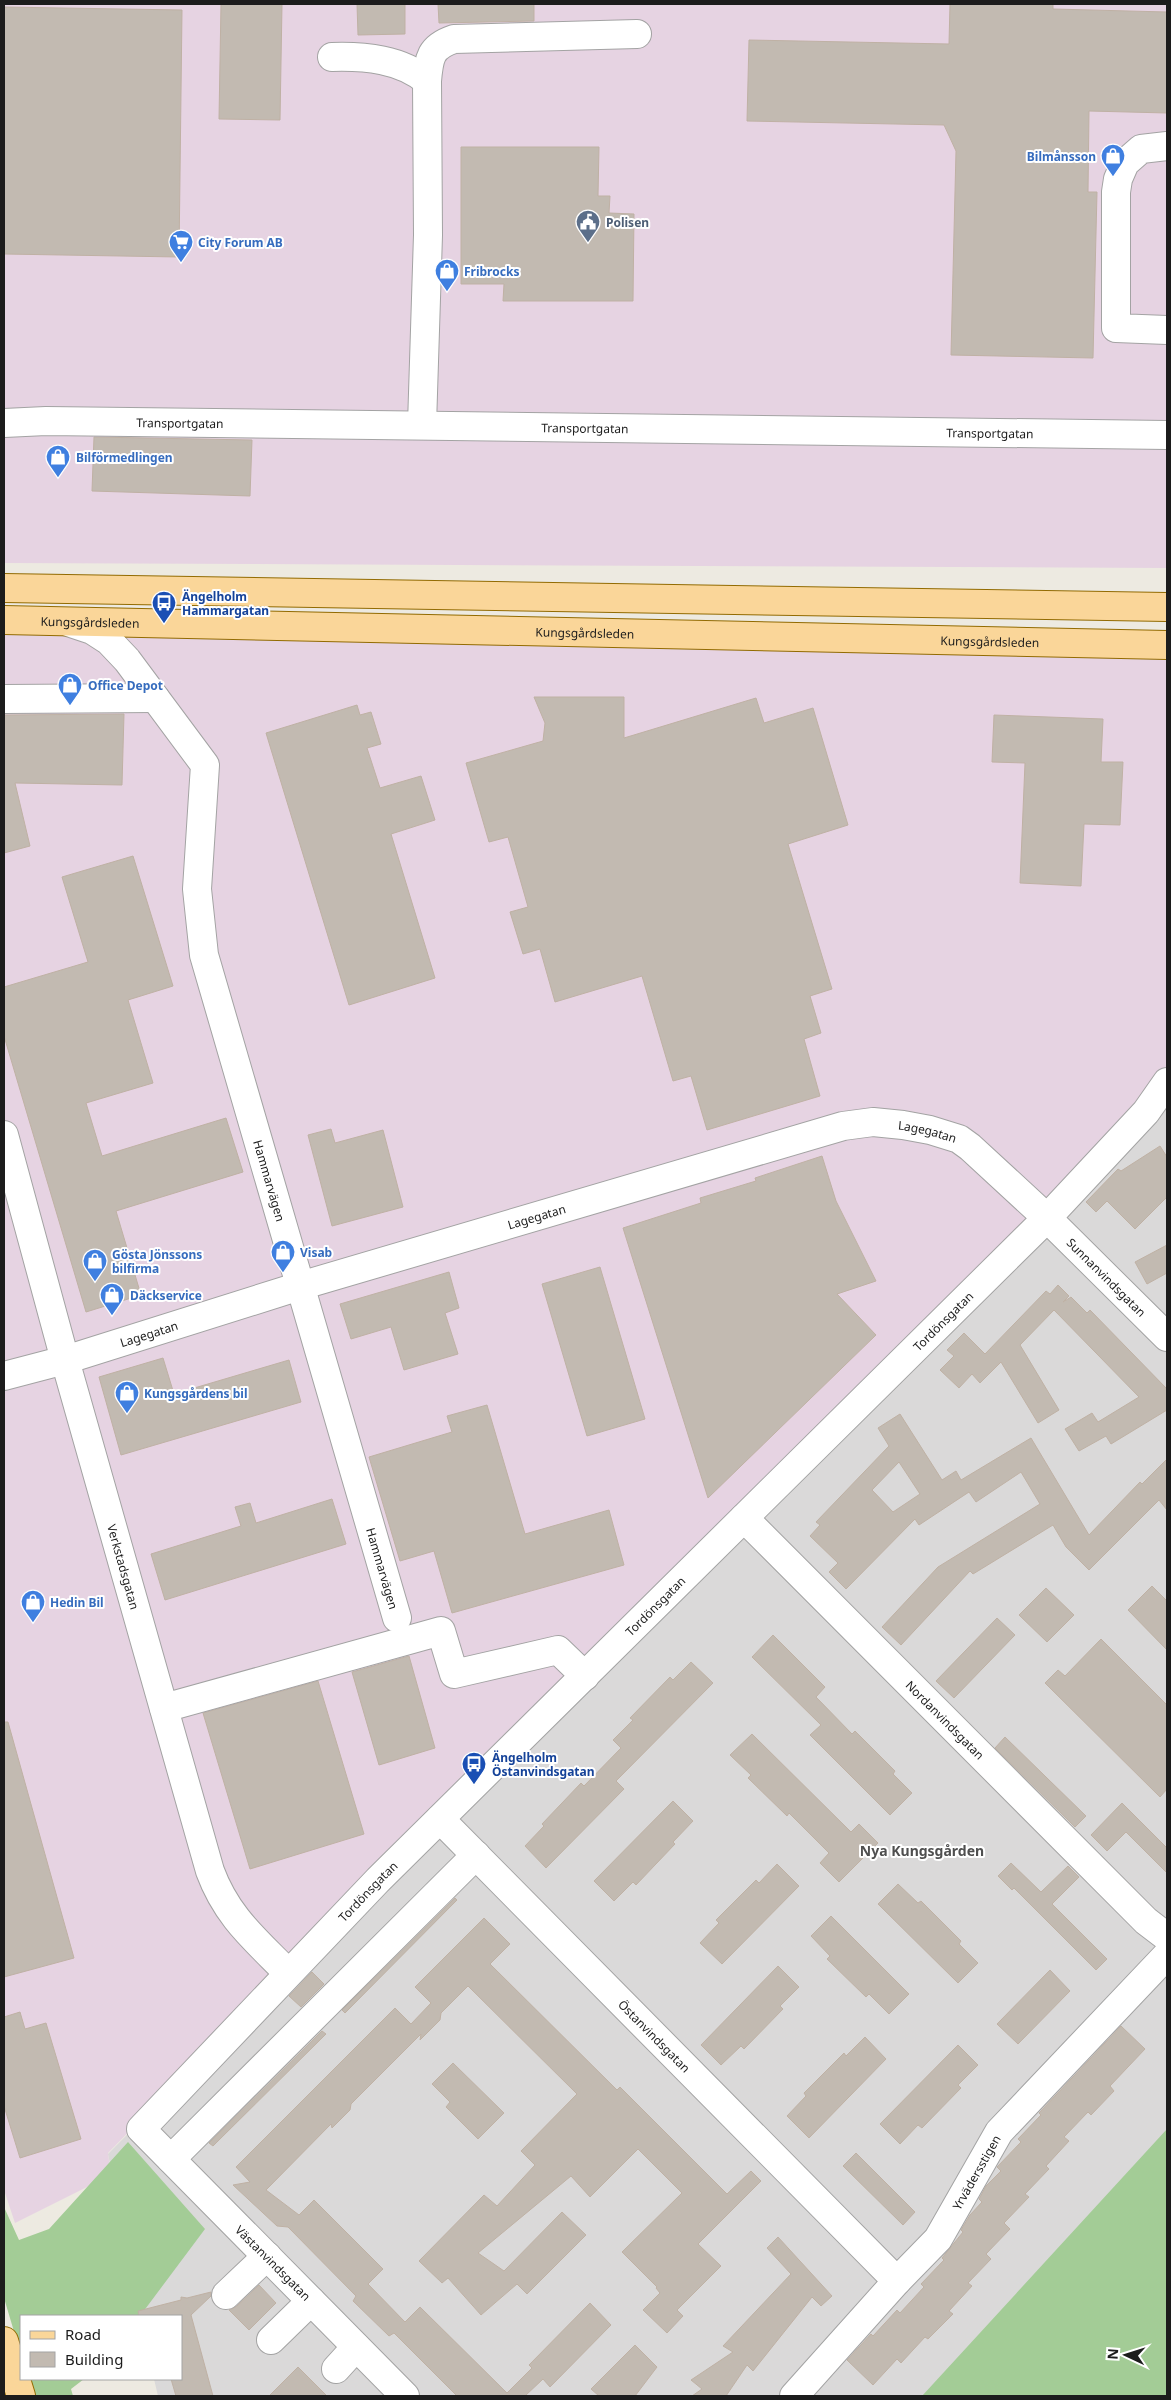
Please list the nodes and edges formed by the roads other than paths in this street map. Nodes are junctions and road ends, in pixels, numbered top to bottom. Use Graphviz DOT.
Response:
graph roads {
  1 [pos="636,34"];
  2 [pos="332,57"];
  3 [pos="427,81"];
  4 [pos="1167,146"];
  5 [pos="1167,330"];
  6 [pos="4,423"];
  7 [pos="422,425"];
  8 [pos="1167,434"];
  9 [pos="4,588"];
  10 [pos="1167,608"];
  11 [pos="4,620"];
  12 [pos="67,622"];
  13 [pos="1167,645"];
  14 [pos="155,698"];
  15 [pos="4,699"];
  16 [pos="1167,1082"];
  17 [pos="4,1135"];
  18 [pos="1047,1218"];
  19 [pos="300,1286"];
  20 [pos="1167,1337"];
  21 [pos="65,1360"];
  22 [pos="4,1376"];
  23 [pos="744,1518"];
  24 [pos="397,1618"];
  25 [pos="584,1676"];
  26 [pos="164,1708"];
  27 [pos="440,1818"];
  28 [pos="476,1854"];
  29 [pos="1157,1929"];
  30 [pos="1167,1955"];
  31 [pos="288,1973"];
  32 [pos="141,2129"];
  33 [pos="171,2159"];
  34 [pos="267,2256"];
  35 [pos="897,2281"];
  36 [pos="226,2295"];
  37 [pos="311,2301"];
  38 [pos="271,2340"];
  39 [pos="4,2341"];
  40 [pos="356,2347"];
  41 [pos="336,2370"];
  42 [pos="401,2395"];
  43 [pos="21,2396"];
  44 [pos="794,2396"];
  1 -- 3 [label="street"];
  2 -- 3 [label="street"];
  3 -- 7 [label="street"];
  4 -- 5 [label="street"];
  6 -- 7 [label="street, Transportgatan"];
  7 -- 8 [label="street, Transportgatan"];
  9 -- 10 [label="main road"];
  11 -- 12 [label="main road, Kungsgårdsleden"];
  12 -- 13 [label="main road, Kungsgårdsleden"];
  12 -- 14 [label="street"];
  14 -- 15 [label="street"];
  14 -- 19 [label="street, Hammarvägen"];
  16 -- 18 [label="street, Tordönsgatan"];
  17 -- 21 [label="street, Verkstadsgatan"];
  18 -- 19 [label="street, Lagegatan"];
  18 -- 20 [label="street, Sunnanvindsgatan"];
  18 -- 23 [label="street, Tordönsgatan"];
  19 -- 21 [label="street, Lagegatan"];
  19 -- 24 [label="street, Hammarvägen"];
  21 -- 22 [label="street, Lagegatan"];
  21 -- 26 [label="street, Verkstadsgatan"];
  23 -- 25 [label="street, Tordönsgatan"];
  23 -- 29 [label="street, Nordanvindsgatan"];
  25 -- 26 [label="street"];
  25 -- 27 [label="street, Tordönsgatan"];
  26 -- 31 [label="street, Verkstadsgatan"];
  27 -- 28 [label="street, Östanvindsgatan"];
  27 -- 31 [label="street, Tordönsgatan"];
  28 -- 33 [label="street"];
  28 -- 35 [label="street, Östanvindsgatan"];
  30 -- 35 [label="street, Yrvädersstigen"];
  31 -- 32 [label="street, Tordönsgatan"];
  32 -- 33 [label="street, Västanvindsgatan"];
  33 -- 34 [label="street, Västanvindsgatan"];
  34 -- 36 [label="street"];
  34 -- 37 [label="street, Västanvindsgatan"];
  35 -- 44 [label="street, Yrvädersstigen"];
  37 -- 38 [label="street"];
  37 -- 40 [label="street, Västanvindsgatan"];
  39 -- 43 [label="main road"];
  40 -- 41 [label="street"];
  40 -- 42 [label="street, Västanvindsgatan"];
}
